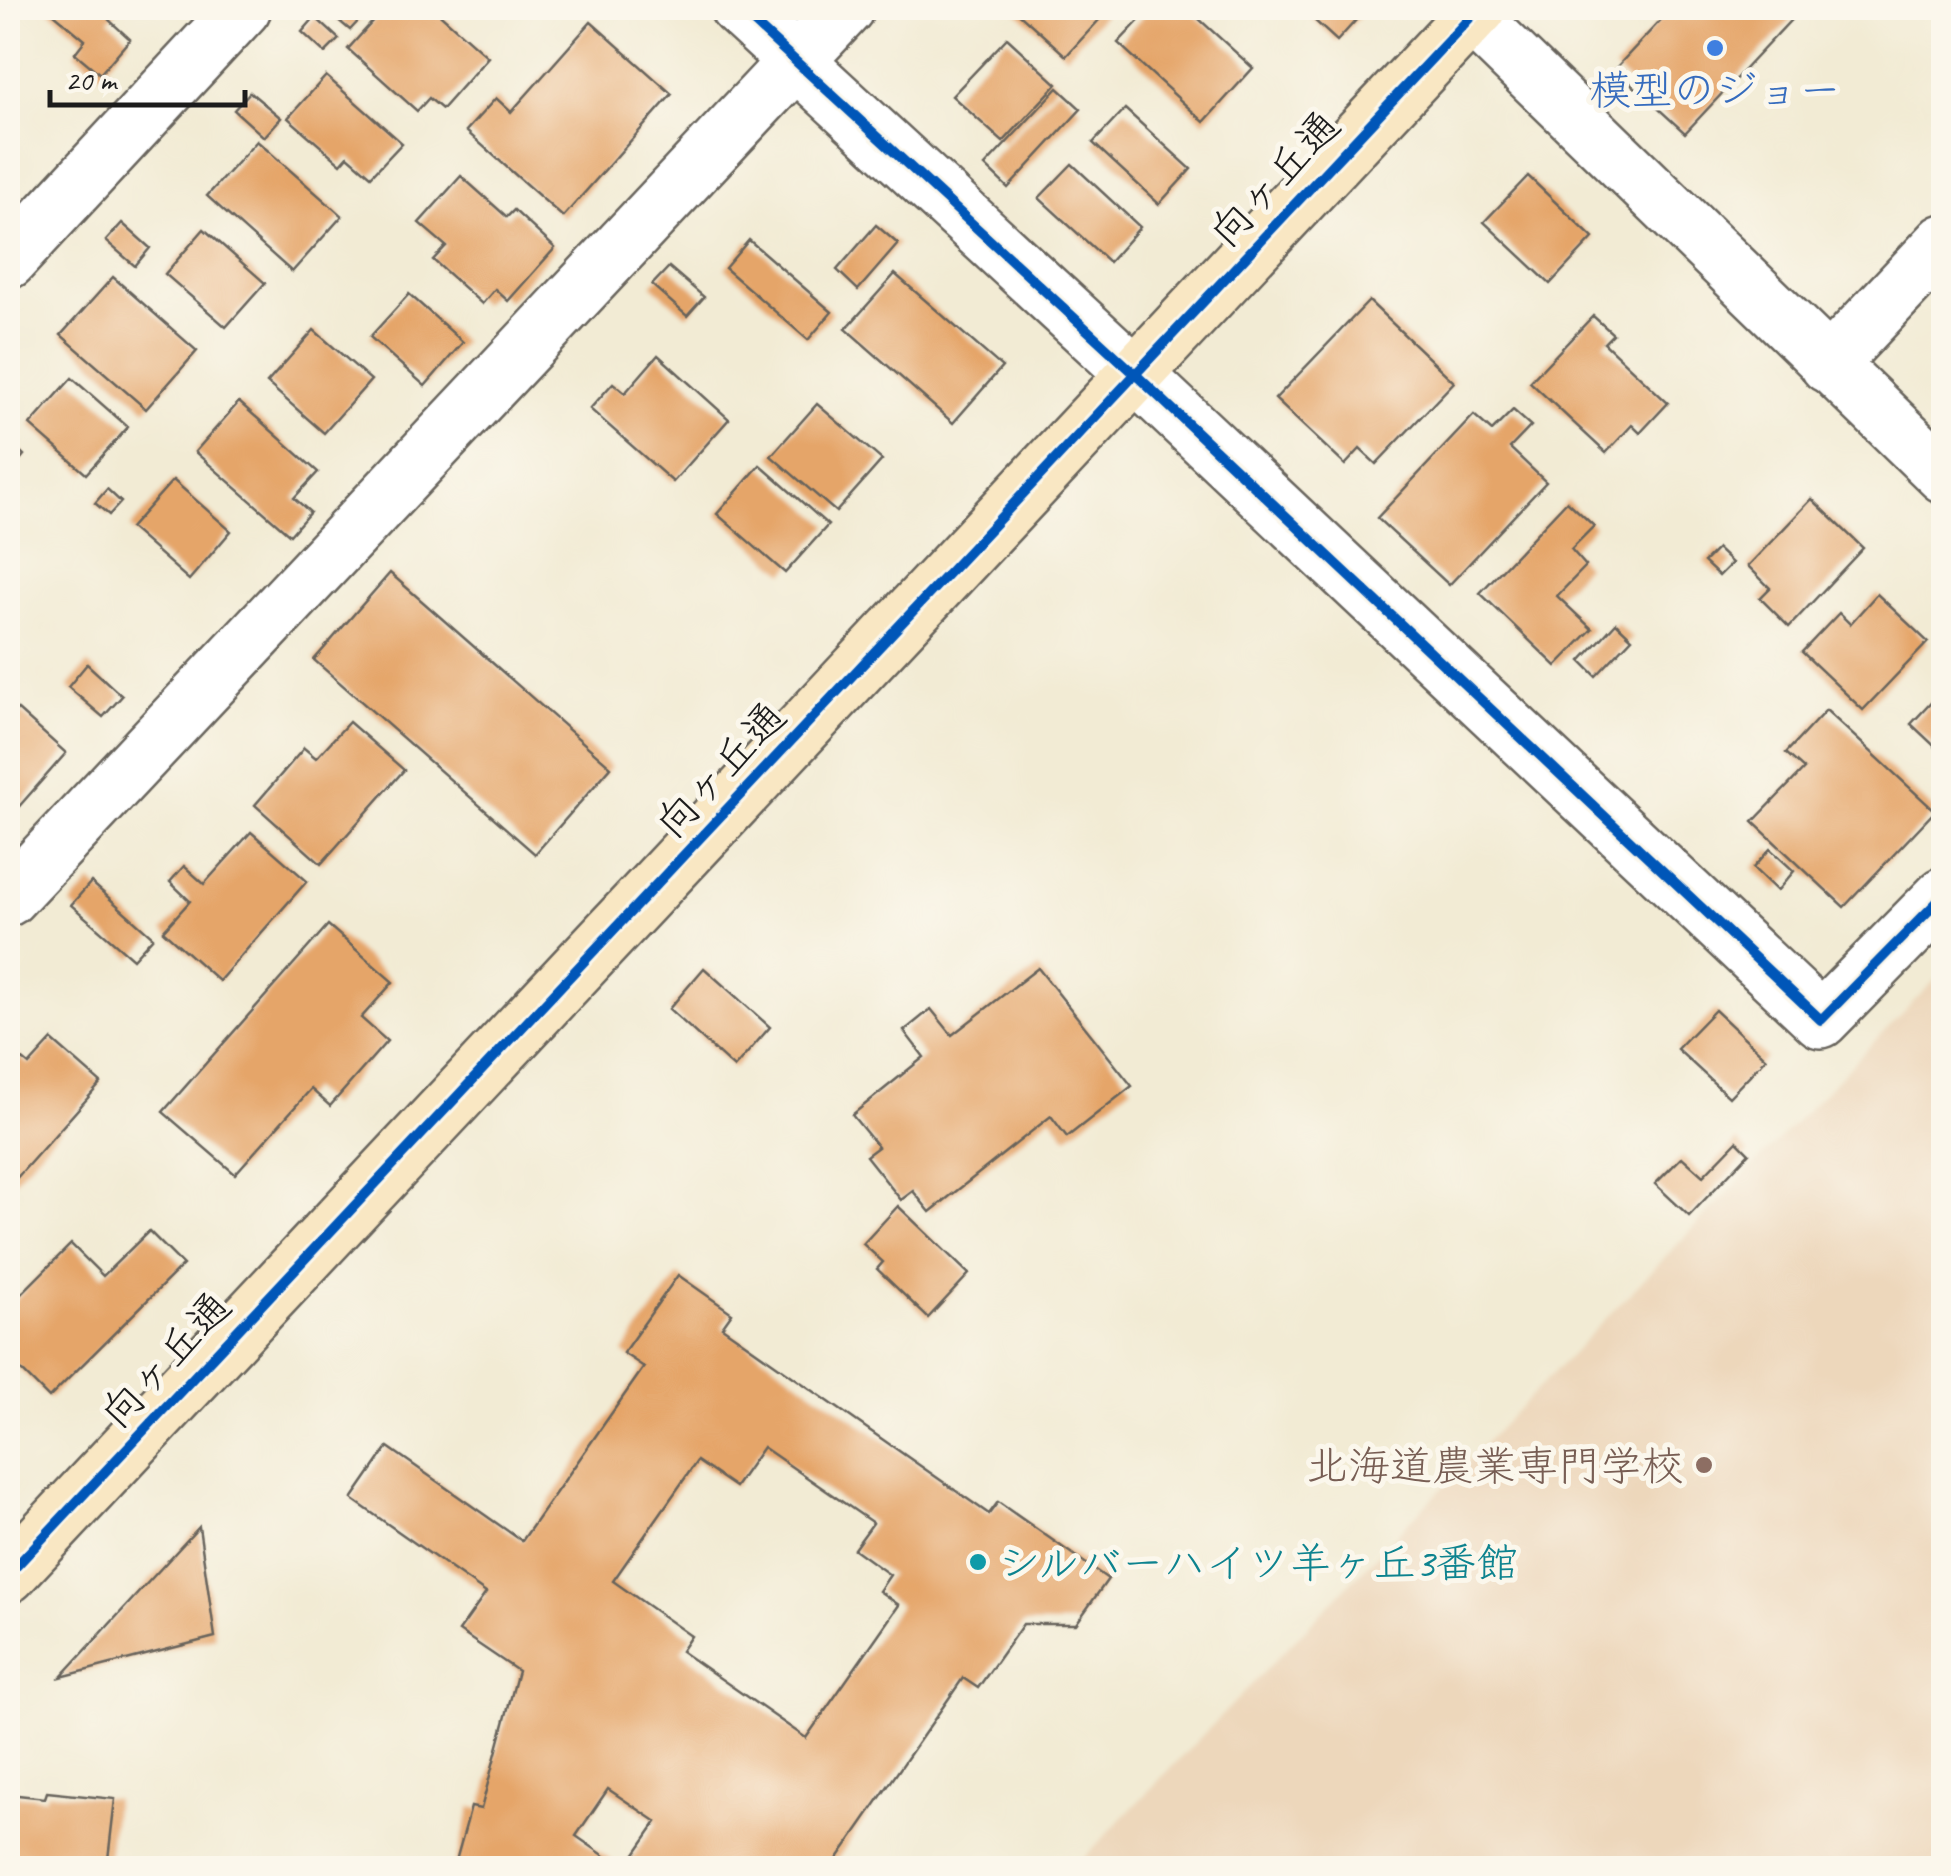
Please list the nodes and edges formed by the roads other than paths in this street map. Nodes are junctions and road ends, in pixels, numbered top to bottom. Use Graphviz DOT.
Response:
graph roads {
  1 [pos="242,8"];
  2 [pos="738,8"];
  3 [pos="846,8"];
  4 [pos="1475,12"];
  5 [pos="796,60"];
  6 [pos="1944,242"];
  7 [pos="8,261"];
  8 [pos="1828,365"];
  9 [pos="1134,374"];
  10 [pos="1944,475"];
  11 [pos="1944,895"];
  12 [pos="8,898"];
  13 [pos="8,1575"];
  1 -- 7 [label="street"];
  2 -- 5 [label="street"];
  3 -- 5 [label="street"];
  4 -- 8 [label="street"];
  4 -- 9 [label="street, 向ヶ丘通"];
  5 -- 9 [label="street"];
  5 -- 12 [label="street"];
  6 -- 8 [label="street"];
  8 -- 10 [label="street"];
  9 -- 11 [label="street"];
  9 -- 13 [label="street, 向ヶ丘通"];
}
